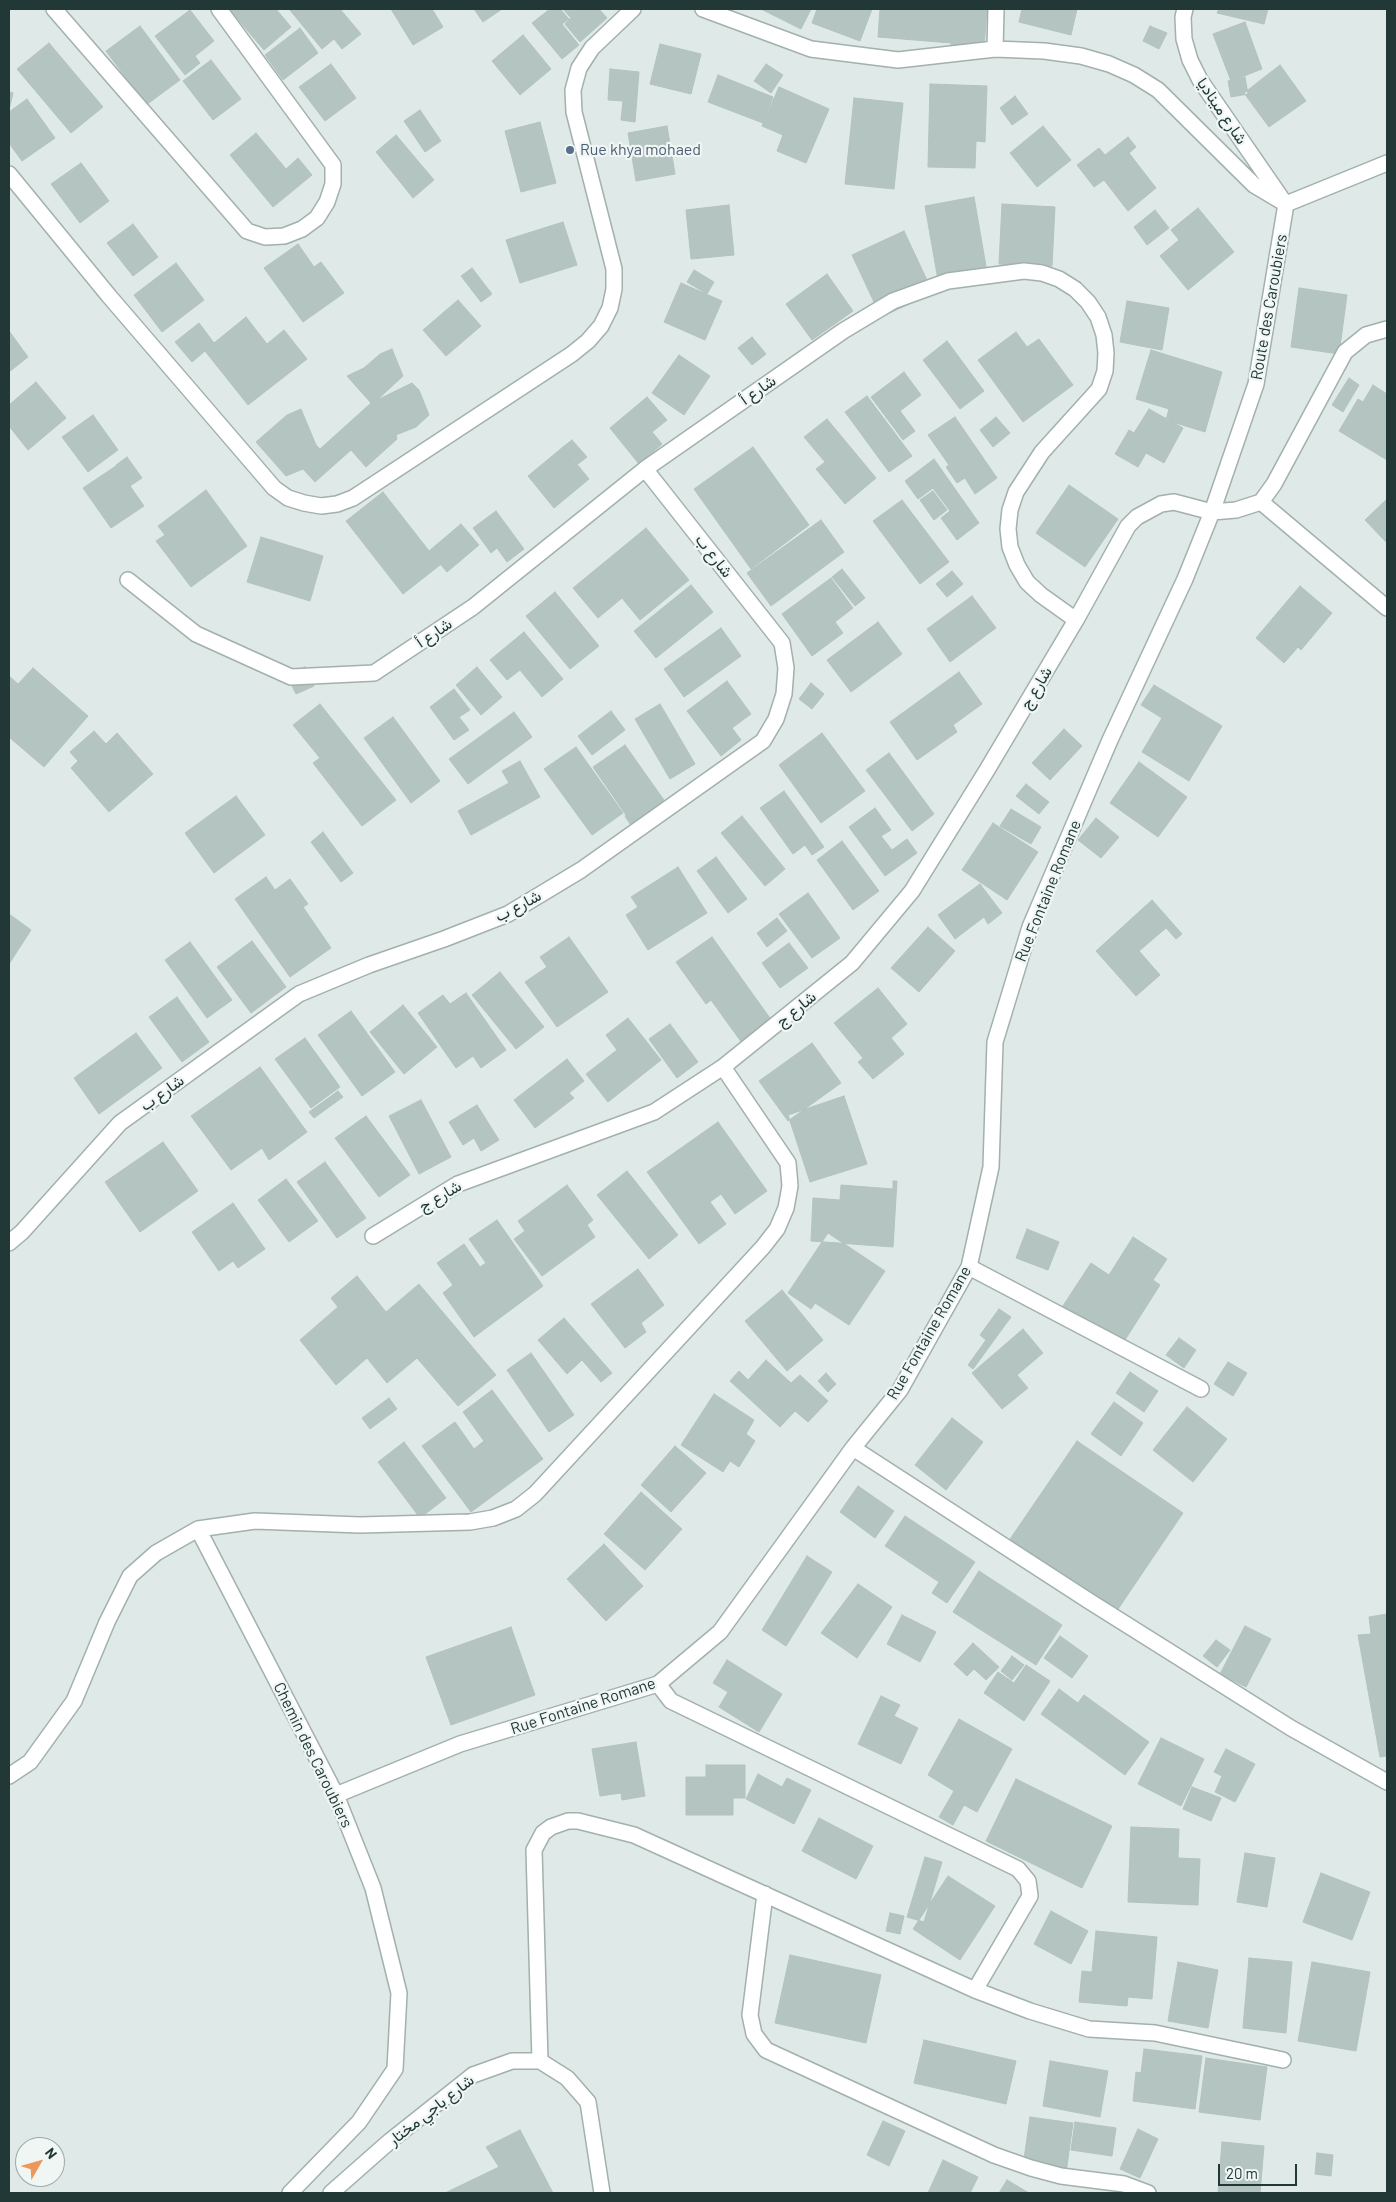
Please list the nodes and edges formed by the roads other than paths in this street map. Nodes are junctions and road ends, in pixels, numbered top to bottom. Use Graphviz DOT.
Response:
graph roads {
  1 [pos="54,9"];
  2 [pos="218,9"];
  3 [pos="633,9"];
  4 [pos="703,9"];
  5 [pos="996,9"];
  6 [pos="1184,9"];
  7 [pos="995,49"];
  8 [pos="1387,163"];
  9 [pos="9,174"];
  10 [pos="1286,204"];
  11 [pos="1387,329"];
  12 [pos="645,469"];
  13 [pos="1261,502"];
  14 [pos="1212,512"];
  15 [pos="128,580"];
  16 [pos="1387,608"];
  17 [pos="1076,620"];
  18 [pos="723,1067"];
  19 [pos="373,1236"];
  20 [pos="9,1243"];
  21 [pos="969,1267"];
  22 [pos="1201,1389"];
  23 [pos="853,1448"];
  24 [pos="198,1529"];
  25 [pos="658,1684"];
  26 [pos="9,1776"];
  27 [pos="1387,1782"];
  28 [pos="336,1795"];
  29 [pos="765,1894"];
  30 [pos="975,1990"];
  31 [pos="1282,2060"];
  32 [pos="540,2061"];
  33 [pos="290,2193"];
  34 [pos="331,2193"];
  35 [pos="602,2193"];
  36 [pos="1148,2193"];
  1 -- 2 [label="street"];
  3 -- 9 [label="street"];
  4 -- 7 [label="street"];
  5 -- 7 [label="street"];
  6 -- 10 [label="street, شارع ميناديا"];
  7 -- 10 [label="street"];
  8 -- 10 [label="street"];
  10 -- 14 [label="street, Route des Caroubiers"];
  11 -- 13 [label="street"];
  12 -- 15 [label="street, شارع أ"];
  12 -- 17 [label="street, شارع أ"];
  12 -- 20 [label="street, شارع ب"];
  13 -- 14 [label="street, شارع ج"];
  13 -- 16 [label="street"];
  14 -- 17 [label="street, شارع ج"];
  14 -- 21 [label="street, Rue Fontaine Romane"];
  17 -- 18 [label="street, شارع ج"];
  18 -- 19 [label="street, شارع ج"];
  18 -- 24 [label="street"];
  21 -- 22 [label="street"];
  21 -- 23 [label="street, Rue Fontaine Romane"];
  23 -- 25 [label="street, Rue Fontaine Romane"];
  23 -- 27 [label="street"];
  24 -- 26 [label="street"];
  24 -- 28 [label="street, Chemin des Caroubiers"];
  25 -- 28 [label="street, Rue Fontaine Romane"];
  25 -- 30 [label="street"];
  28 -- 33 [label="street, Chemin des Caroubiers"];
  29 -- 30 [label="street"];
  29 -- 32 [label="street"];
  29 -- 36 [label="street"];
  30 -- 31 [label="street"];
  32 -- 34 [label="street, شارع باجي مختار"];
  32 -- 35 [label="street"];
}
